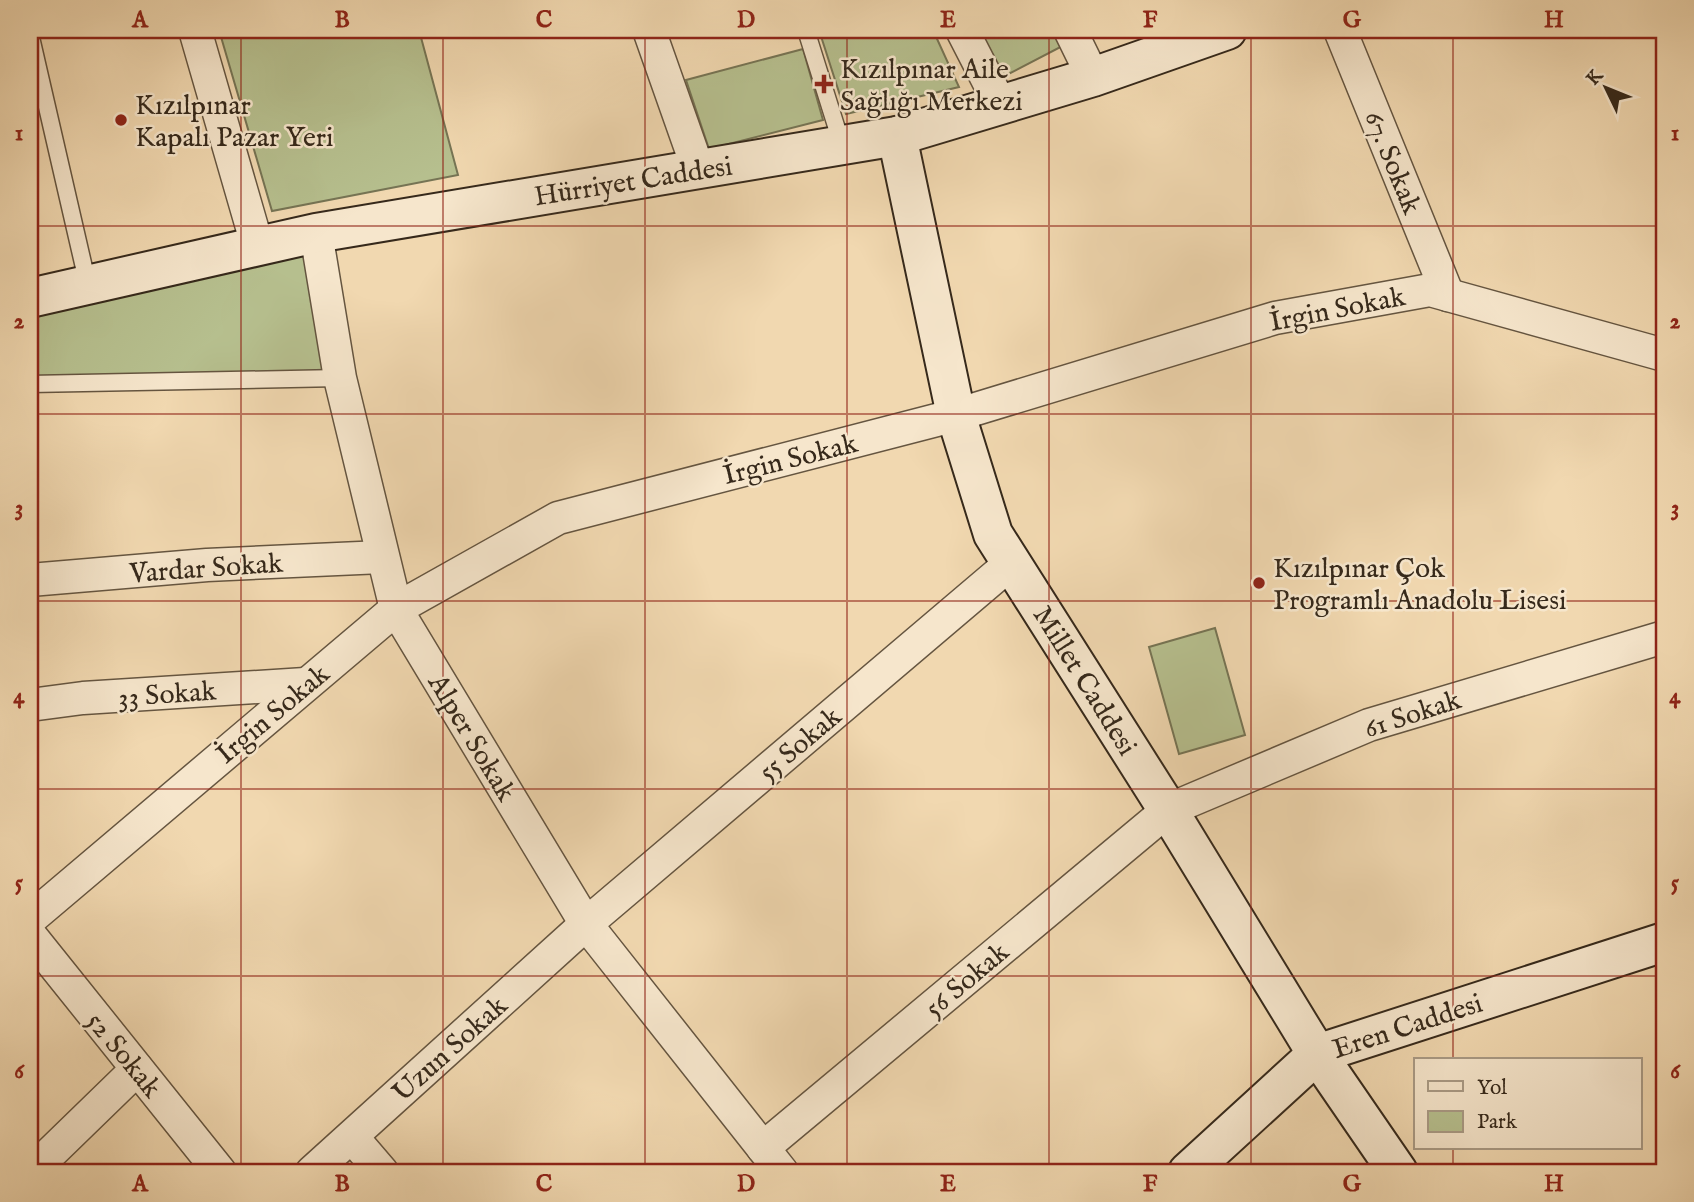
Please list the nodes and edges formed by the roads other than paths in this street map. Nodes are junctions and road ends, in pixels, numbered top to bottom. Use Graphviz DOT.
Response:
graph roads {
  1 [pos="195,30"];
  2 [pos="649,30"];
  3 [pos="806,30"];
  4 [pos="962,30"];
  5 [pos="1070,30"];
  6 [pos="1227,30"];
  7 [pos="1340,30"];
  8 [pos="30,33"];
  9 [pos="1093,77"];
  10 [pos="1000,104"];
  11 [pos="897,136"];
  12 [pos="842,145"];
  13 [pos="698,169"];
  14 [pos="316,233"];
  15 [pos="258,247"];
  16 [pos="88,285"];
  17 [pos="1448,295"];
  18 [pos="30,298"];
  19 [pos="1664,355"];
  20 [pos="341,378"];
  21 [pos="30,384"];
  22 [pos="956,415"];
  23 [pos="382,557"];
  24 [pos="1011,563"];
  25 [pos="30,580"];
  26 [pos="396,608"];
  27 [pos="1664,637"];
  28 [pos="305,684"];
  29 [pos="30,705"];
  30 [pos="1168,810"];
  31 [pos="30,919"];
  32 [pos="586,924"];
  33 [pos="30,936"];
  34 [pos="1664,942"];
  35 [pos="1317,1054"];
  36 [pos="137,1069"];
  37 [pos="352,1137"];
  38 [pos="772,1160"];
  39 [pos="31,1172"];
  40 [pos="220,1172"];
  41 [pos="312,1172"];
  42 [pos="382,1172"];
  43 [pos="1188,1172"];
  44 [pos="1398,1172"];
  1 -- 15 [label="street"];
  2 -- 13 [label="street"];
  3 -- 12 [label="lane"];
  4 -- 10 [label="street"];
  5 -- 9 [label="street"];
  6 -- 9 [label="street, Hürriyet Caddesi"];
  7 -- 17 [label="street, 67. Sokak"];
  8 -- 16 [label="lane"];
  9 -- 10 [label="street, Hürriyet Caddesi"];
  10 -- 11 [label="street, Hürriyet Caddesi"];
  11 -- 12 [label="street, Hürriyet Caddesi"];
  11 -- 22 [label="street, Millet Caddesi"];
  12 -- 13 [label="street, Hürriyet Caddesi"];
  13 -- 14 [label="street, Hürriyet Caddesi"];
  14 -- 15 [label="street, Hürriyet Caddesi"];
  14 -- 20 [label="street, Alper Sokak"];
  15 -- 16 [label="street, Hürriyet Caddesi"];
  16 -- 18 [label="street, Hürriyet Caddesi"];
  17 -- 19 [label="street, İrgin Sokak"];
  17 -- 22 [label="street, İrgin Sokak"];
  20 -- 21 [label="lane"];
  20 -- 23 [label="street, Alper Sokak"];
  22 -- 24 [label="street, Millet Caddesi"];
  22 -- 26 [label="street, İrgin Sokak"];
  23 -- 25 [label="street, Vardar Sokak"];
  23 -- 26 [label="street, Alper Sokak"];
  24 -- 30 [label="street, Millet Caddesi"];
  24 -- 32 [label="street, 55 Sokak"];
  26 -- 28 [label="street, İrgin Sokak"];
  26 -- 32 [label="street, Alper Sokak"];
  27 -- 30 [label="street, 61 Sokak"];
  28 -- 29 [label="street, 33 Sokak"];
  28 -- 31 [label="street, İrgin Sokak"];
  30 -- 35 [label="street, Millet Caddesi"];
  30 -- 38 [label="street, 56 Sokak"];
  32 -- 37 [label="street, Uzun Sokak"];
  32 -- 38 [label="street, Alper Sokak"];
  33 -- 36 [label="street, 52 Sokak"];
  34 -- 35 [label="street, Eren Caddesi"];
  35 -- 43 [label="street, Eren Caddesi"];
  35 -- 44 [label="street, Millet Caddesi"];
  36 -- 39 [label="street"];
  36 -- 40 [label="street, 52 Sokak"];
  37 -- 41 [label="street, Uzun Sokak"];
  37 -- 42 [label="street"];
}
